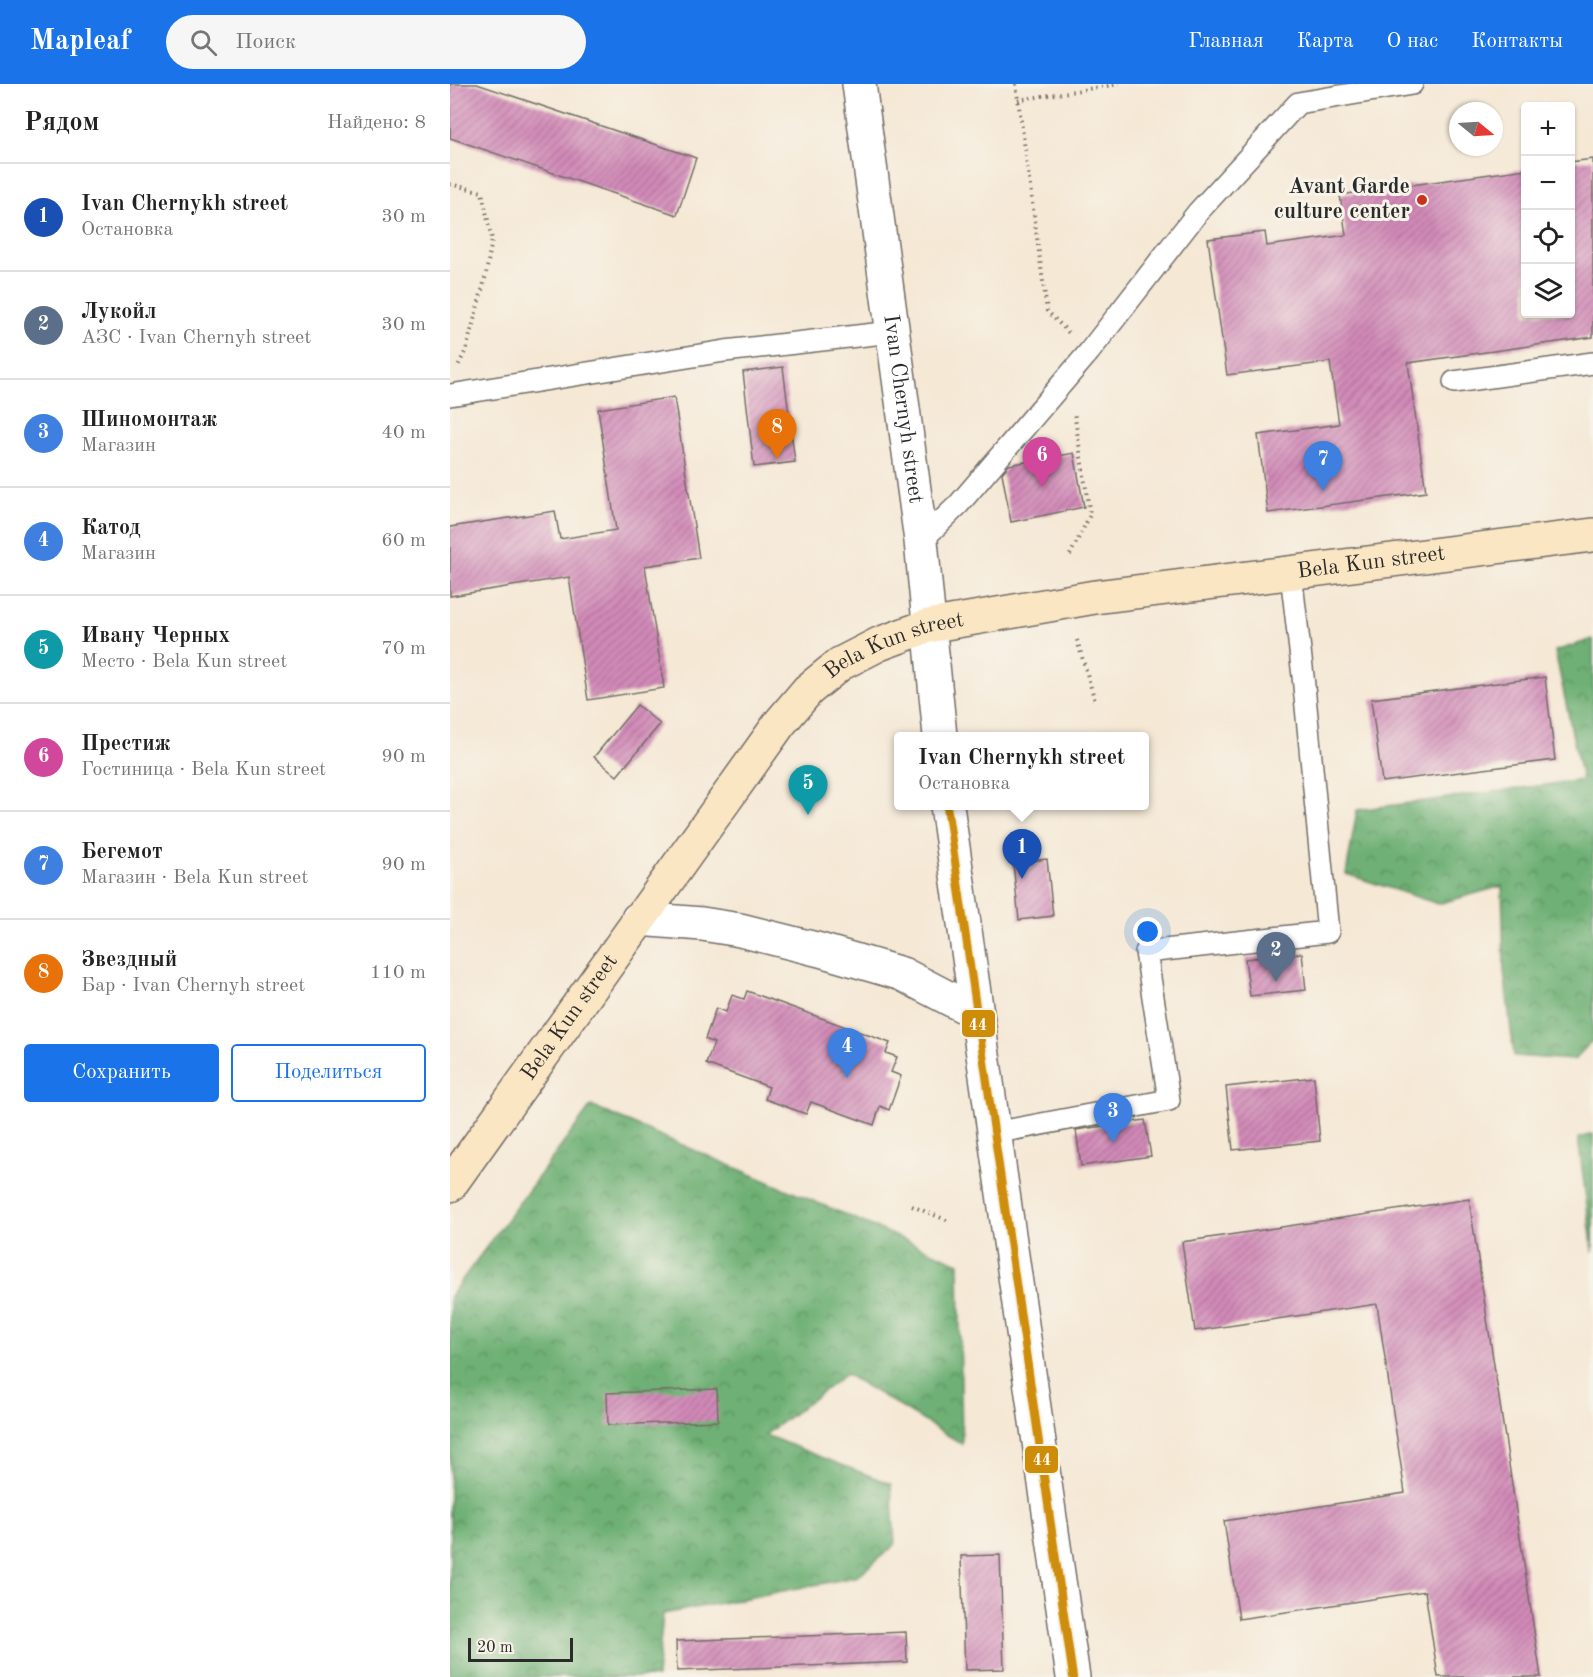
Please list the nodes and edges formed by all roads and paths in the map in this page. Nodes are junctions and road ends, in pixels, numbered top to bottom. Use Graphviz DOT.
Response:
graph roads {
  1 [pos="859,84"];
  2 [pos="1016,84"];
  3 [pos="1119,84"];
  4 [pos="1412,84"];
  5 [pos="1018,100"];
  6 [pos="450,184"];
  7 [pos="892,332"];
  8 [pos="1089,352"];
  9 [pos="1593,363"];
  10 [pos="454,374"];
  11 [pos="1069,376"];
  12 [pos="1454,382"];
  13 [pos="450,395"];
  14 [pos="1593,535"];
  15 [pos="921,541"];
  16 [pos="1070,555"];
  17 [pos="1291,574"];
  18 [pos="928,626"];
  19 [pos="1077,640"];
  20 [pos="1095,701"];
  21 [pos="940,732"];
  22 [pos="948,810"];
  23 [pos="638,919"];
  24 [pos="977,1013"];
  25 [pos="994,1133"];
  26 [pos="450,1185"];
  27 [pos="912,1206"];
  28 [pos="949,1221"];
  29 [pos="1073,1677"];
  1 -- 7 [label="street, Ivan Chernyh street"];
  2 -- 5 [label="path"];
  3 -- 5 [label="path"];
  4 -- 8 [label="lane"];
  5 -- 8 [label="path"];
  6 -- 10 [label="path"];
  7 -- 13 [label="lane"];
  7 -- 15 [label="street, Ivan Chernyh street"];
  8 -- 11 [label="lane"];
  9 -- 12 [label="lane"];
  11 -- 15 [label="lane"];
  11 -- 16 [label="path"];
  14 -- 17 [label="main road, Bela Kun street"];
  15 -- 18 [label="street, Ivan Chernyh street"];
  17 -- 18 [label="main road, Bela Kun street"];
  17 -- 25 [label="lane"];
  18 -- 21 [label="street, Ivan Chernyh street"];
  18 -- 23 [label="main road, Bela Kun street"];
  19 -- 20 [label="path"];
  22 -- 24 [label="street"];
  23 -- 24 [label="street"];
  23 -- 26 [label="main road, Bela Kun street"];
  24 -- 25 [label="street"];
  25 -- 29 [label="street"];
  27 -- 28 [label="path"];
}
